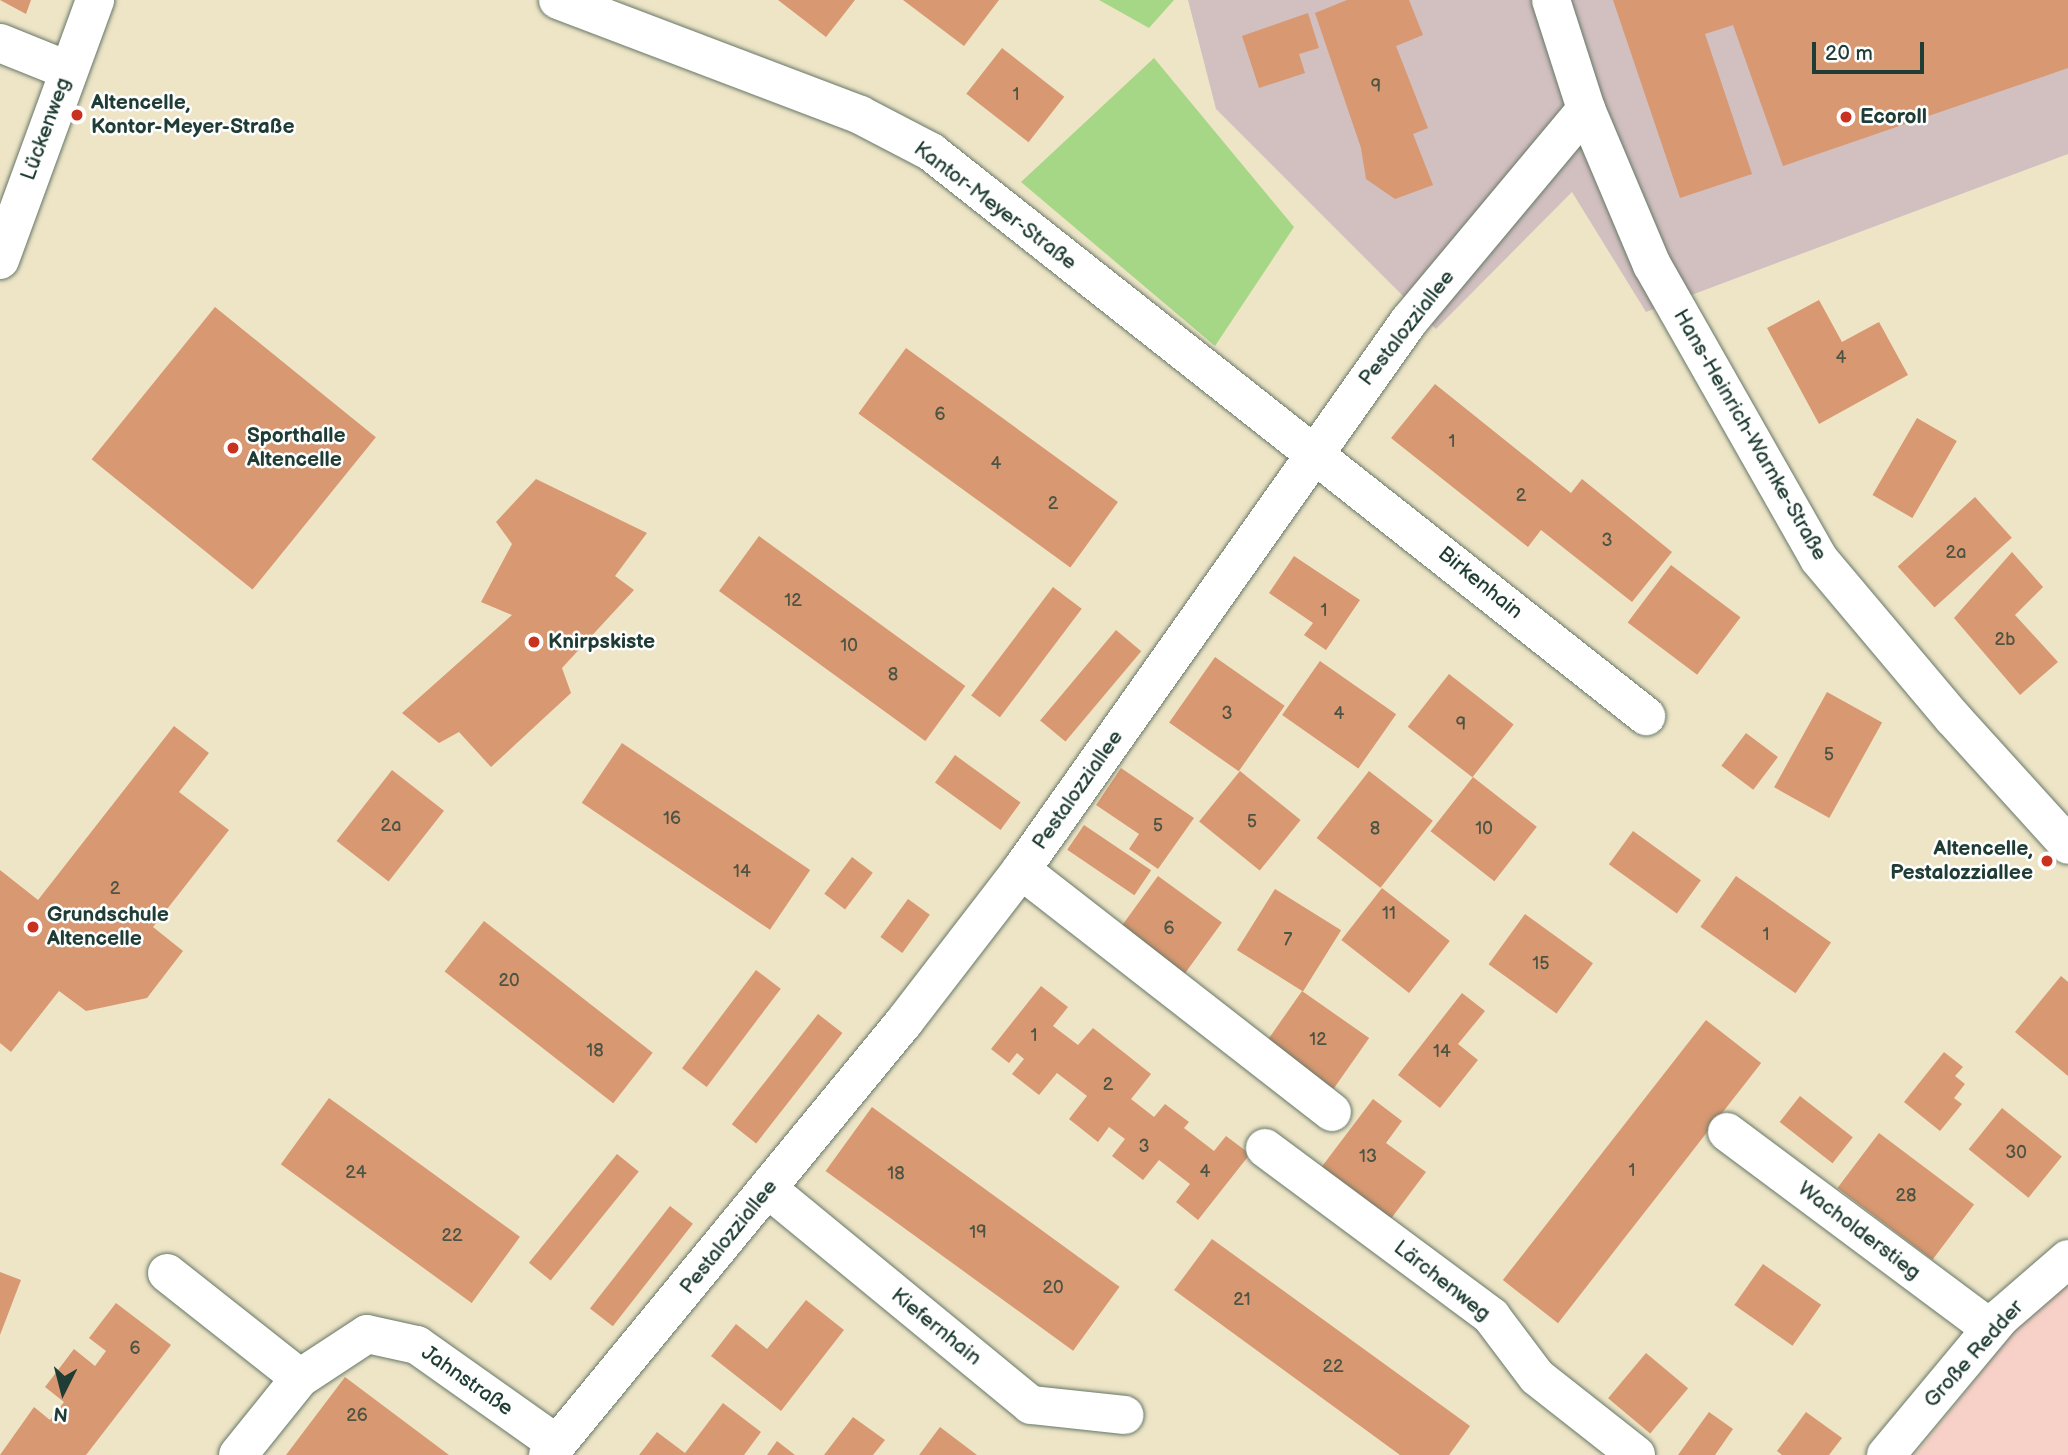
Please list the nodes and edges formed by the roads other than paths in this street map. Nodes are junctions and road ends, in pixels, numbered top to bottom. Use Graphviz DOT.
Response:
graph roads {
  1 [pos="95,0"];
  2 [pos="558,0"];
  3 [pos="1551,0"];
  4 [pos="0,43"];
  5 [pos="67,70"];
  6 [pos="1586,109"];
  7 [pos="0,260"];
  8 [pos="1314,450"];
  9 [pos="1646,716"];
  10 [pos="2068,845"];
  11 [pos="1021,870"];
  12 [pos="1332,1112"];
  13 [pos="1727,1132"];
  14 [pos="1265,1148"];
  15 [pos="768,1189"];
  16 [pos="2068,1259"];
  17 [pos="167,1273"];
  18 [pos="1990,1329"];
  19 [pos="300,1378"];
  20 [pos="1124,1415"];
  21 [pos="552,1449"];
  22 [pos="238,1455"];
  23 [pos="1636,1455"];
  24 [pos="1886,1455"];
  1 -- 5 [label="street, Lückenweg"];
  2 -- 8 [label="street, Kantor-Meyer-Straße"];
  3 -- 6 [label="street, Hans-Heinrich-Warnke-Straße"];
  4 -- 5 [label="street"];
  5 -- 7 [label="street, Lückenweg"];
  6 -- 8 [label="street, Pestalozziallee"];
  6 -- 10 [label="street, Hans-Heinrich-Warnke-Straße"];
  8 -- 9 [label="street, Birkenhain"];
  8 -- 11 [label="street, Pestalozziallee"];
  11 -- 12 [label="street"];
  11 -- 15 [label="street, Pestalozziallee"];
  13 -- 18 [label="street, Wacholderstieg"];
  14 -- 23 [label="street, Lärchenweg"];
  15 -- 20 [label="street, Kiefernhain"];
  15 -- 21 [label="street, Pestalozziallee"];
  16 -- 18 [label="street, Große Redder"];
  17 -- 19 [label="street"];
  18 -- 24 [label="street, Große Redder"];
  19 -- 21 [label="street, Jahnstraße"];
  19 -- 22 [label="street, Jahnstraße"];
}
